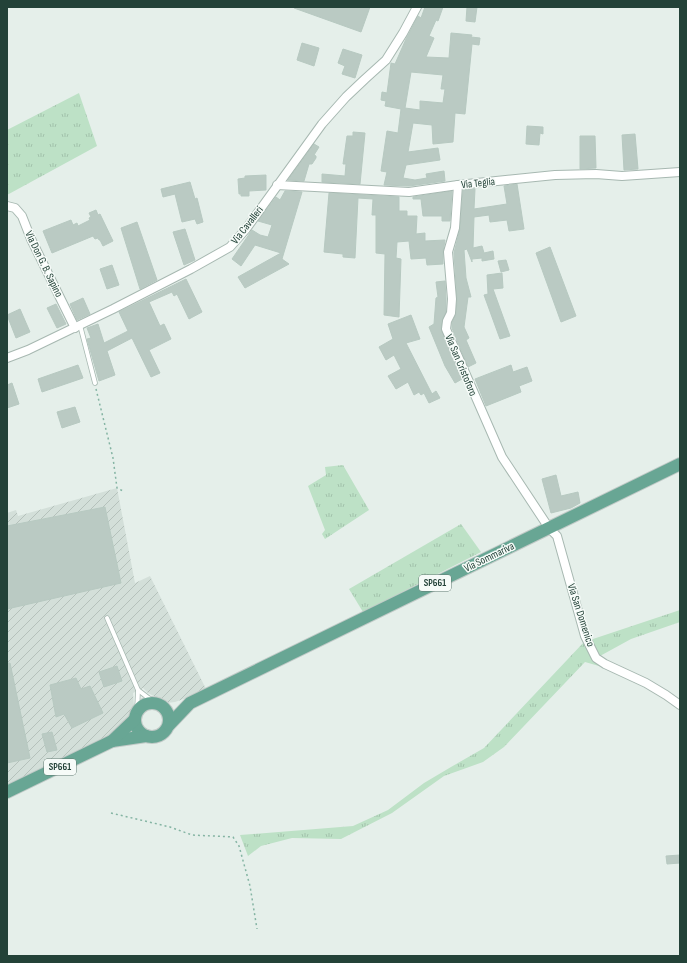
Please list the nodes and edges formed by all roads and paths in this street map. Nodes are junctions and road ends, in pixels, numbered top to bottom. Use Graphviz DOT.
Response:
graph roads {
  1 [pos="417,7"];
  2 [pos="680,172"];
  3 [pos="277,185"];
  4 [pos="458,185"];
  5 [pos="7,206"];
  6 [pos="77,326"];
  7 [pos="7,358"];
  8 [pos="95,383"];
  9 [pos="680,464"];
  10 [pos="123,491"];
  11 [pos="549,528"];
  12 [pos="107,618"];
  13 [pos="138,690"];
  14 [pos="190,703"];
  15 [pos="158,704"];
  16 [pos="680,705"];
  17 [pos="136,716"];
  18 [pos="169,725"];
  19 [pos="146,736"];
  20 [pos="112,741"];
  21 [pos="7,792"];
  22 [pos="111,814"];
  23 [pos="257,929"];
  1 -- 3 [label="street, Via Cavalleri"];
  2 -- 4 [label="street, Via Teglia"];
  3 -- 4 [label="street, Via Teglia"];
  3 -- 6 [label="street, Via Cavalleri"];
  4 -- 11 [label="street, Via San Cristoforo"];
  5 -- 6 [label="street, Via Don G. B. Sapino"];
  6 -- 7 [label="street, Via Cavalleri"];
  6 -- 8 [label="lane"];
  8 -- 10 [label="path"];
  9 -- 11 [label="main road, Via Sommariva / SP661"];
  11 -- 14 [label="main road, Via Sommariva / SP661"];
  11 -- 16 [label="street, Via San Domenico"];
  12 -- 13 [label="lane"];
  13 -- 15 [label="lane"];
  13 -- 17 [label="lane"];
  14 -- 15 [label="main road, Via Sommariva / SP661"];
  14 -- 18 [label="main road, Via Sommariva / SP661"];
  15 -- 17 [label="main road"];
  15 -- 18 [label="main road"];
  17 -- 19 [label="main road"];
  17 -- 20 [label="main road, SP661"];
  18 -- 19 [label="main road"];
  19 -- 20 [label="main road, SP661"];
  20 -- 21 [label="main road, SP661"];
  22 -- 23 [label="path"];
}
